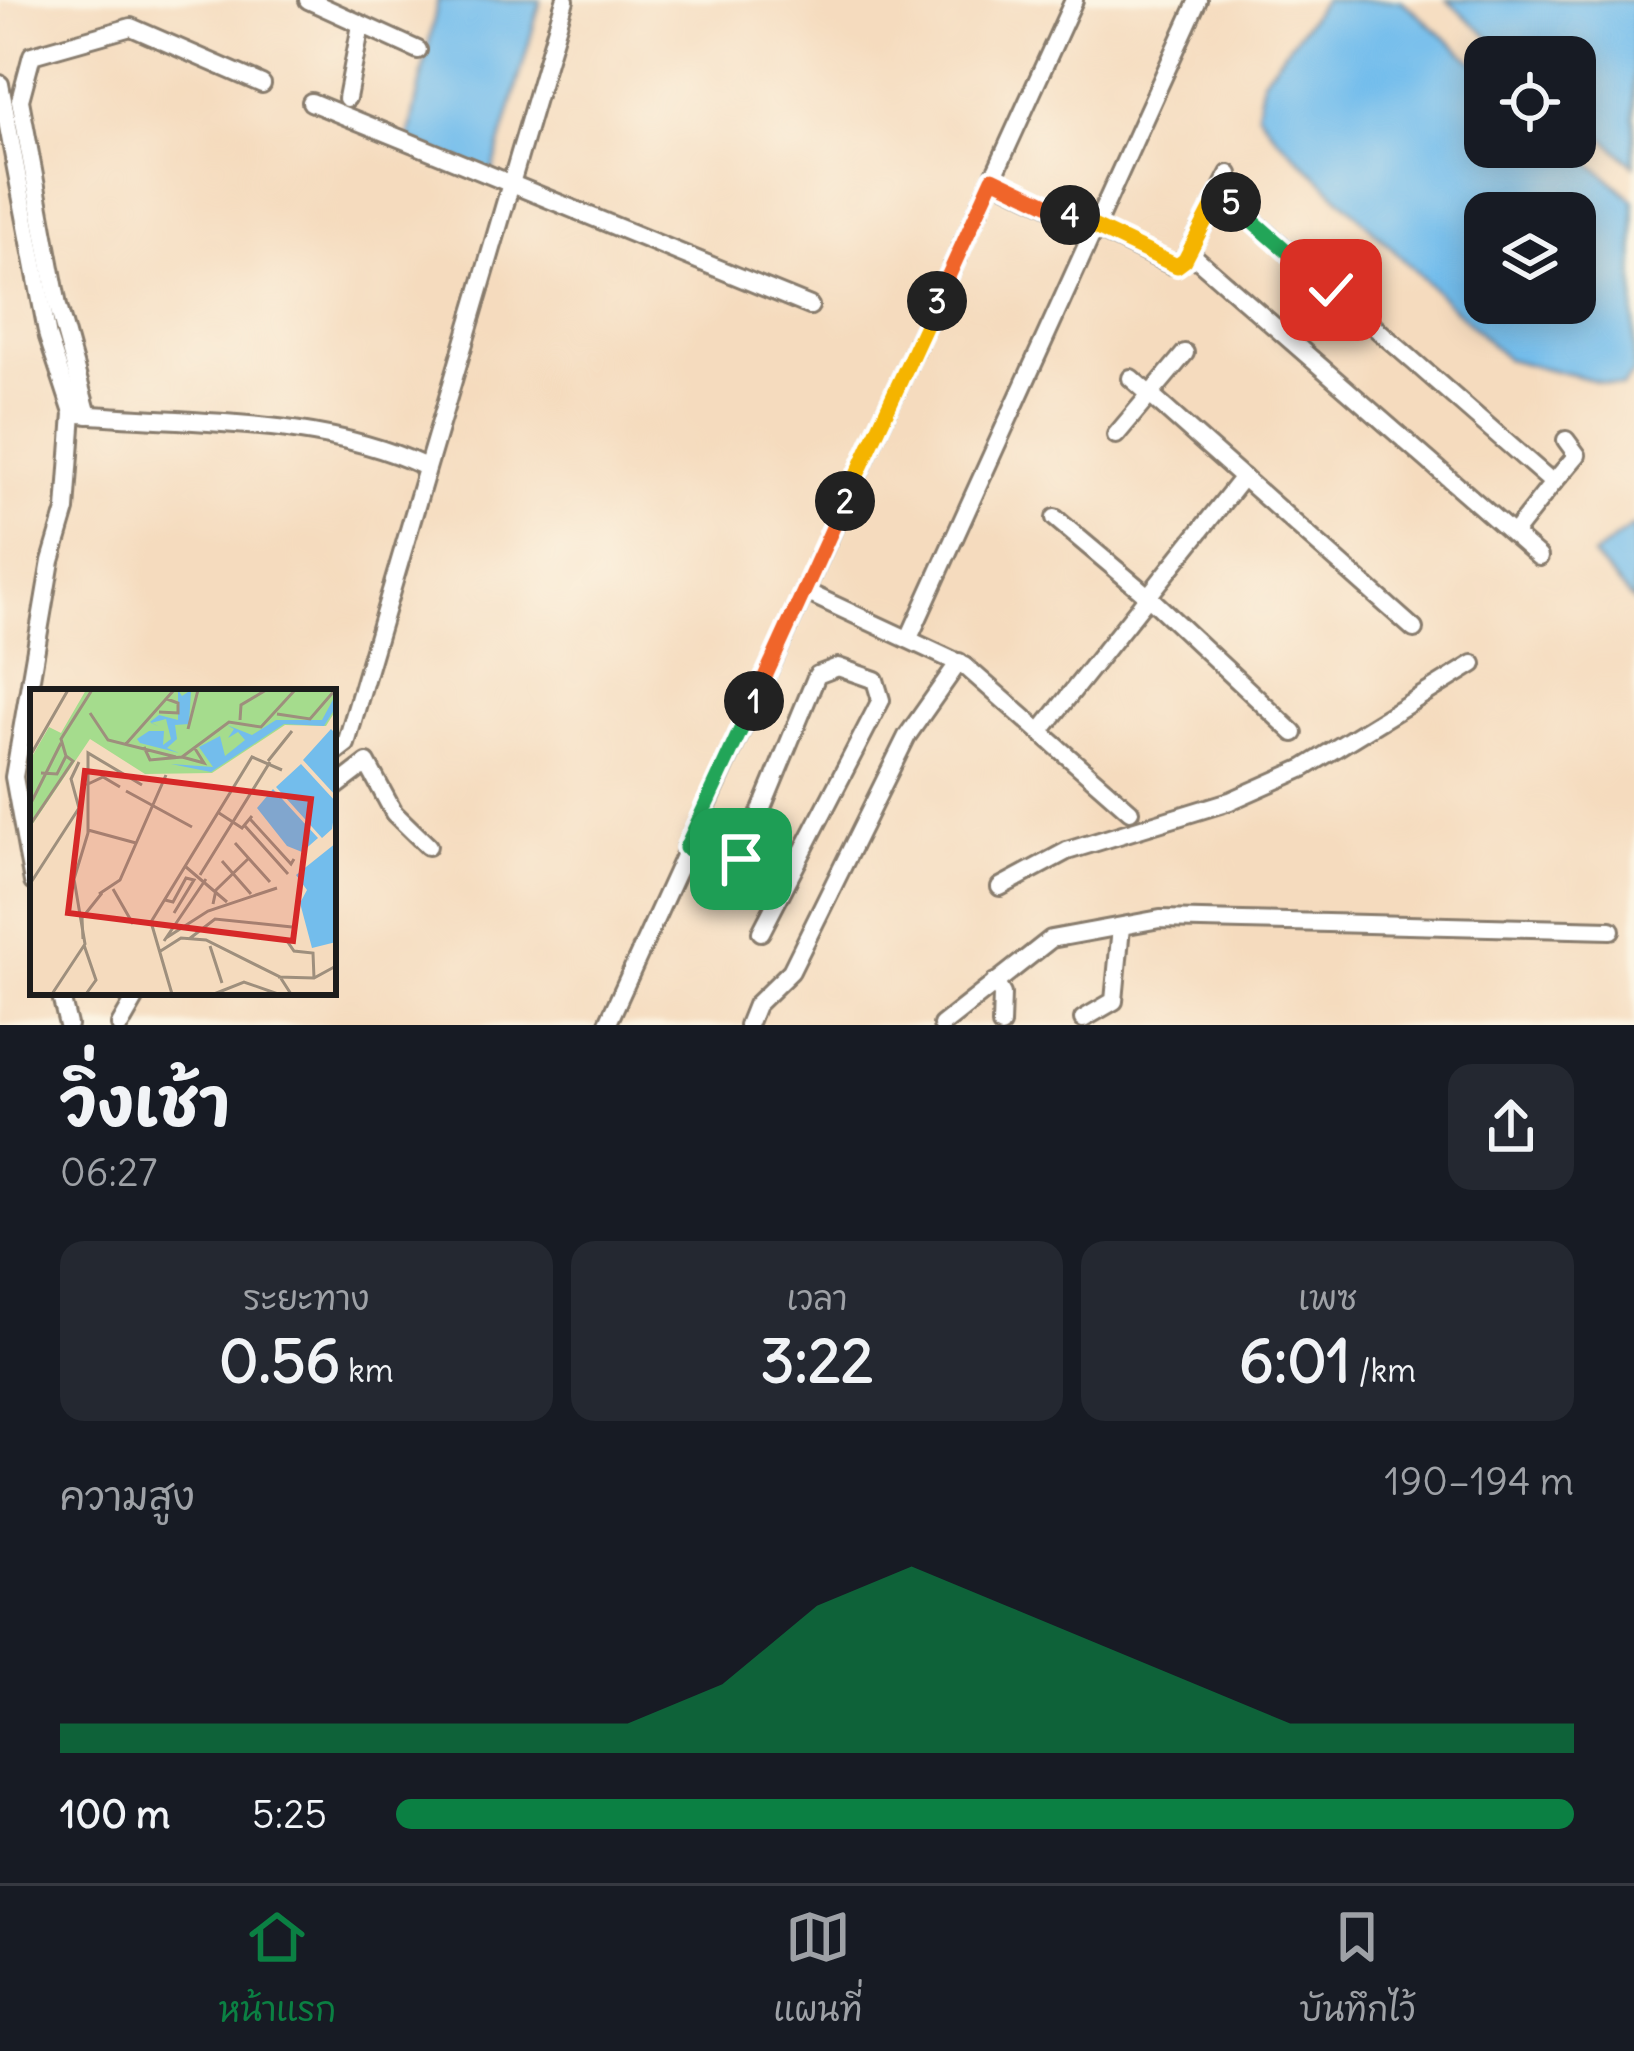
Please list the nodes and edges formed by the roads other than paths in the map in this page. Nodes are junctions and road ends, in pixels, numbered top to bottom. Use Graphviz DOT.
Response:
graph roads {
  1 [pos="308,0"];
  2 [pos="565,0"];
  3 [pos="1075,0"];
  4 [pos="1198,0"];
  5 [pos="361,25"];
  6 [pos="418,50"];
  7 [pos="0,84"];
  8 [pos="262,84"];
  9 [pos="347,98"];
  10 [pos="311,102"];
  11 [pos="1229,174"];
  12 [pos="993,178"];
  13 [pos="508,183"];
  14 [pos="1220,192"];
  15 [pos="1096,226"];
  16 [pos="1189,252"];
  17 [pos="810,306"];
  18 [pos="1185,353"];
  19 [pos="1131,378"];
  20 [pos="1150,396"];
  21 [pos="80,414"];
  22 [pos="1116,435"];
  23 [pos="1566,440"];
  24 [pos="424,466"];
  25 [pos="1244,478"];
  26 [pos="1553,483"];
  27 [pos="1055,518"];
  28 [pos="1513,534"];
  29 [pos="1539,557"];
  30 [pos="804,591"];
  31 [pos="1149,596"];
  32 [pos="1414,629"];
  33 [pos="909,638"];
  34 [pos="959,662"];
  35 [pos="1472,664"];
  36 [pos="1041,731"];
  37 [pos="1294,733"];
  38 [pos="336,752"];
  39 [pos="336,787"];
  40 [pos="1130,811"];
  41 [pos="428,846"];
  42 [pos="686,848"];
  43 [pos="30,865"];
  44 [pos="1000,887"];
  45 [pos="1121,928"];
  46 [pos="1611,930"];
  47 [pos="761,932"];
  48 [pos="994,982"];
  49 [pos="61,995"];
  50 [pos="137,995"];
  51 [pos="1083,1019"];
  52 [pos="68,1025"];
  53 [pos="120,1025"];
  54 [pos="607,1025"];
  55 [pos="748,1025"];
  56 [pos="942,1025"];
  57 [pos="1001,1025"];
  1 -- 5 [label="street"];
  2 -- 13 [label="street"];
  3 -- 12 [label="street"];
  4 -- 15 [label="street"];
  5 -- 6 [label="street"];
  5 -- 9 [label="street"];
  7 -- 21 [label="street"];
  8 -- 21 [label="street"];
  10 -- 13 [label="street"];
  11 -- 14 [label="street"];
  12 -- 15 [label="street"];
  12 -- 30 [label="street"];
  13 -- 17 [label="street"];
  13 -- 24 [label="street"];
  14 -- 16 [label="street"];
  14 -- 26 [label="street"];
  15 -- 16 [label="street"];
  15 -- 33 [label="street"];
  16 -- 28 [label="street"];
  18 -- 20 [label="street"];
  19 -- 20 [label="street"];
  20 -- 22 [label="street"];
  20 -- 25 [label="street"];
  21 -- 24 [label="street"];
  21 -- 43 [label="street"];
  23 -- 26 [label="street"];
  24 -- 38 [label="street"];
  25 -- 31 [label="street"];
  25 -- 32 [label="street"];
  26 -- 28 [label="street"];
  27 -- 31 [label="street"];
  28 -- 29 [label="street"];
  30 -- 33 [label="street"];
  30 -- 42 [label="street"];
  31 -- 36 [label="street"];
  31 -- 37 [label="street"];
  33 -- 34 [label="street"];
  34 -- 36 [label="street"];
  34 -- 55 [label="street"];
  35 -- 44 [label="street"];
  36 -- 40 [label="street"];
  39 -- 41 [label="street"];
  42 -- 47 [label="street"];
  42 -- 54 [label="street"];
  45 -- 46 [label="street"];
  45 -- 48 [label="street"];
  45 -- 51 [label="street"];
  48 -- 56 [label="street"];
  48 -- 57 [label="street"];
  49 -- 52 [label="street"];
  50 -- 53 [label="street"];
}
